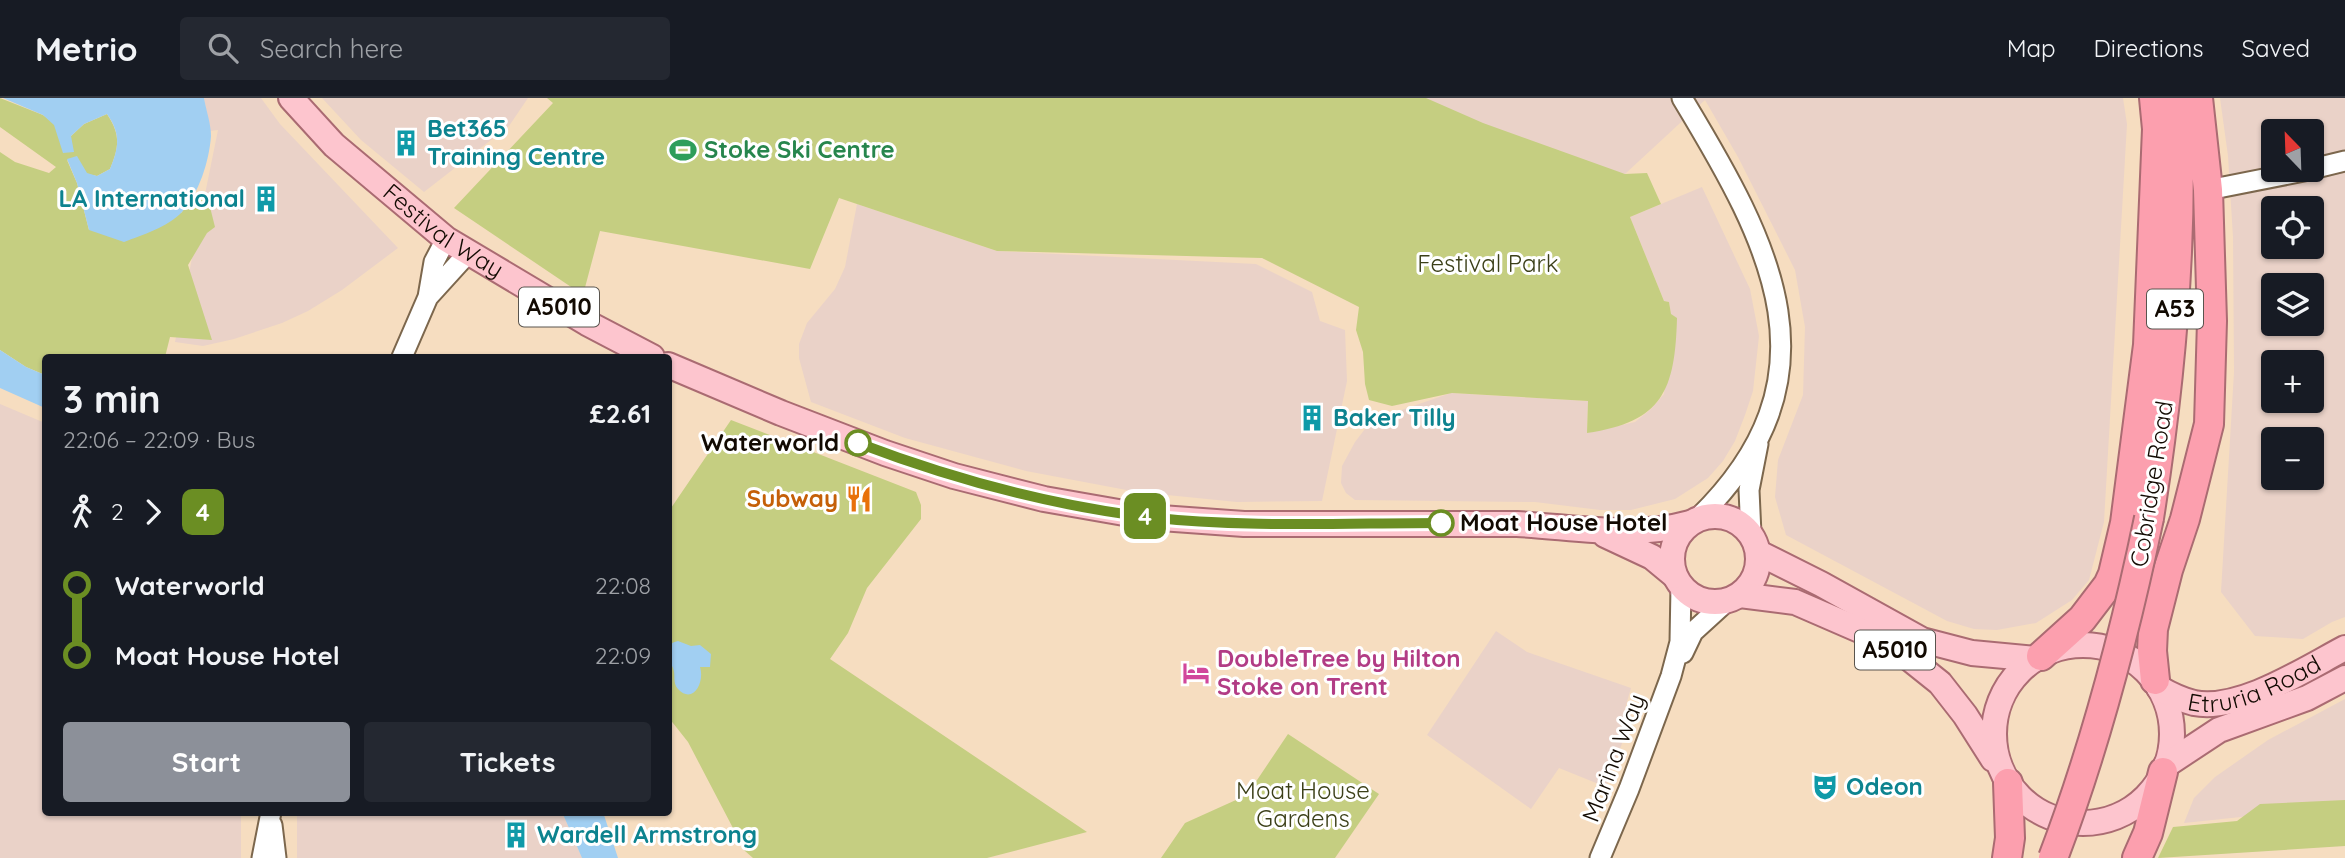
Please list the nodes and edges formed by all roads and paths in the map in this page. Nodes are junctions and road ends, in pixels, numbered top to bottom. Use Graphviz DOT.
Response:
graph roads {
  1 [pos="291,98"];
  2 [pos="1682,98"];
  3 [pos="2154,98"];
  4 [pos="2177,98"];
  5 [pos="2198,98"];
  6 [pos="2345,161"];
  7 [pos="2324,166"];
  8 [pos="2261,179"];
  9 [pos="2208,190"];
  10 [pos="446,239"];
  11 [pos="468,253"];
  12 [pos="428,297"];
  13 [pos="403,354"];
  14 [pos="646,354"];
  15 [pos="672,367"];
  16 [pos="1759,436"];
  17 [pos="1693,521"];
  18 [pos="1594,531"];
  19 [pos="1755,544"];
  20 [pos="1678,581"];
  21 [pos="1733,598"];
  22 [pos="2345,648"];
  23 [pos="2039,658"];
  24 [pos="1671,676"];
  25 [pos="2345,678"];
  26 [pos="2157,684"];
  27 [pos="2164,769"];
  28 [pos="2005,778"];
  29 [pos="270,816"];
  30 [pos="270,816"];
  31 [pos="262,858"];
  32 [pos="276,858"];
  33 [pos="1600,858"];
  34 [pos="2007,858"];
  35 [pos="2053,858"];
  36 [pos="2137,858"];
  1 -- 10 [label="main road, Festival Way / A5010"];
  2 -- 16 [label="street"];
  3 -- 23 [label="highway"];
  4 -- 35 [label="highway, Cobridge Road / A53, bridge"];
  5 -- 9 [label="highway"];
  6 -- 7 [label="street"];
  8 -- 9 [label="street"];
  9 -- 26 [label="highway"];
  10 -- 11 [label="main road, Festival Way / A5010"];
  10 -- 12 [label="street"];
  11 -- 12 [label="street"];
  11 -- 14 [label="main road, Festival Way / A5010"];
  12 -- 13 [label="street"];
  15 -- 18 [label="main road, A5010"];
  16 -- 17 [label="street"];
  16 -- 19 [label="street"];
  17 -- 18 [label="main road, A5010"];
  17 -- 19 [label="main road, A5010"];
  17 -- 20 [label="main road"];
  18 -- 20 [label="main road, A5010"];
  19 -- 21 [label="main road"];
  19 -- 23 [label="main road, A5010"];
  20 -- 21 [label="main road, A5010"];
  20 -- 24 [label="street, Marina Way"];
  21 -- 24 [label="street, Marina Way"];
  21 -- 28 [label="main road, A5010"];
  22 -- 26 [label="main road, Etruria Road"];
  23 -- 26 [label="main road"];
  23 -- 28 [label="main road"];
  24 -- 33 [label="street, Marina Way"];
  25 -- 27 [label="main road, Etruria Road"];
  26 -- 27 [label="main road"];
  27 -- 28 [label="main road"];
  27 -- 36 [label="highway"];
  28 -- 34 [label="highway"];
  29 -- 31 [label="street"];
  30 -- 32 [label="street"];
}
